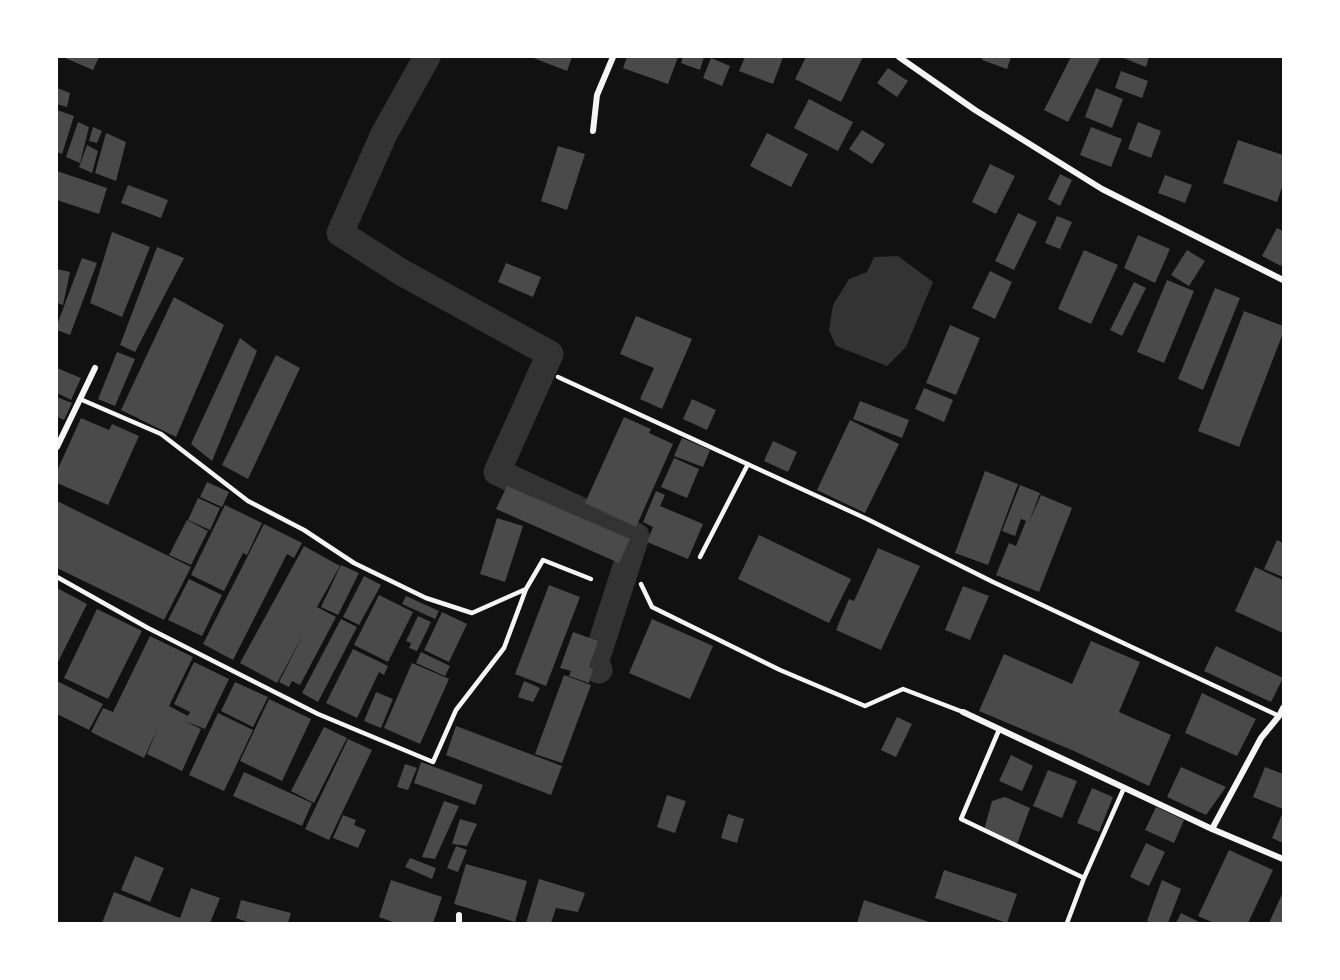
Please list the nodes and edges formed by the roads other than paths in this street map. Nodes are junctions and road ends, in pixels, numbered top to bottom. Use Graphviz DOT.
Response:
graph roads {
  1 [pos="613,57"];
  2 [pos="899,57"];
  3 [pos="593,131"];
  4 [pos="1283,280"];
  5 [pos="95,368"];
  6 [pos="558,377"];
  7 [pos="80,399"];
  8 [pos="57,447"];
  9 [pos="748,464"];
  10 [pos="700,557"];
  11 [pos="57,577"];
  12 [pos="591,579"];
  13 [pos="640,584"];
  14 [pos="526,589"];
  15 [pos="1283,708"];
  16 [pos="963,712"];
  17 [pos="1280,716"];
  18 [pos="999,730"];
  19 [pos="1125,788"];
  20 [pos="1212,829"];
  21 [pos="1283,859"];
  22 [pos="1084,878"];
  23 [pos="459,915"];
  24 [pos="459,923"];
  25 [pos="1067,923"];
  1 -- 3 [label="street"];
  2 -- 4 [label="street"];
  5 -- 7 [label="street"];
  6 -- 9 [label="lane"];
  7 -- 8 [label="street"];
  7 -- 14 [label="lane"];
  9 -- 10 [label="lane"];
  9 -- 17 [label="lane"];
  11 -- 14 [label="lane"];
  12 -- 14 [label="lane"];
  13 -- 16 [label="lane"];
  15 -- 17 [label="street"];
  16 -- 18 [label="street"];
  17 -- 20 [label="street"];
  18 -- 19 [label="street"];
  18 -- 22 [label="lane"];
  19 -- 20 [label="street"];
  19 -- 22 [label="lane"];
  20 -- 21 [label="street"];
  22 -- 25 [label="lane"];
  23 -- 24 [label="street"];
}
